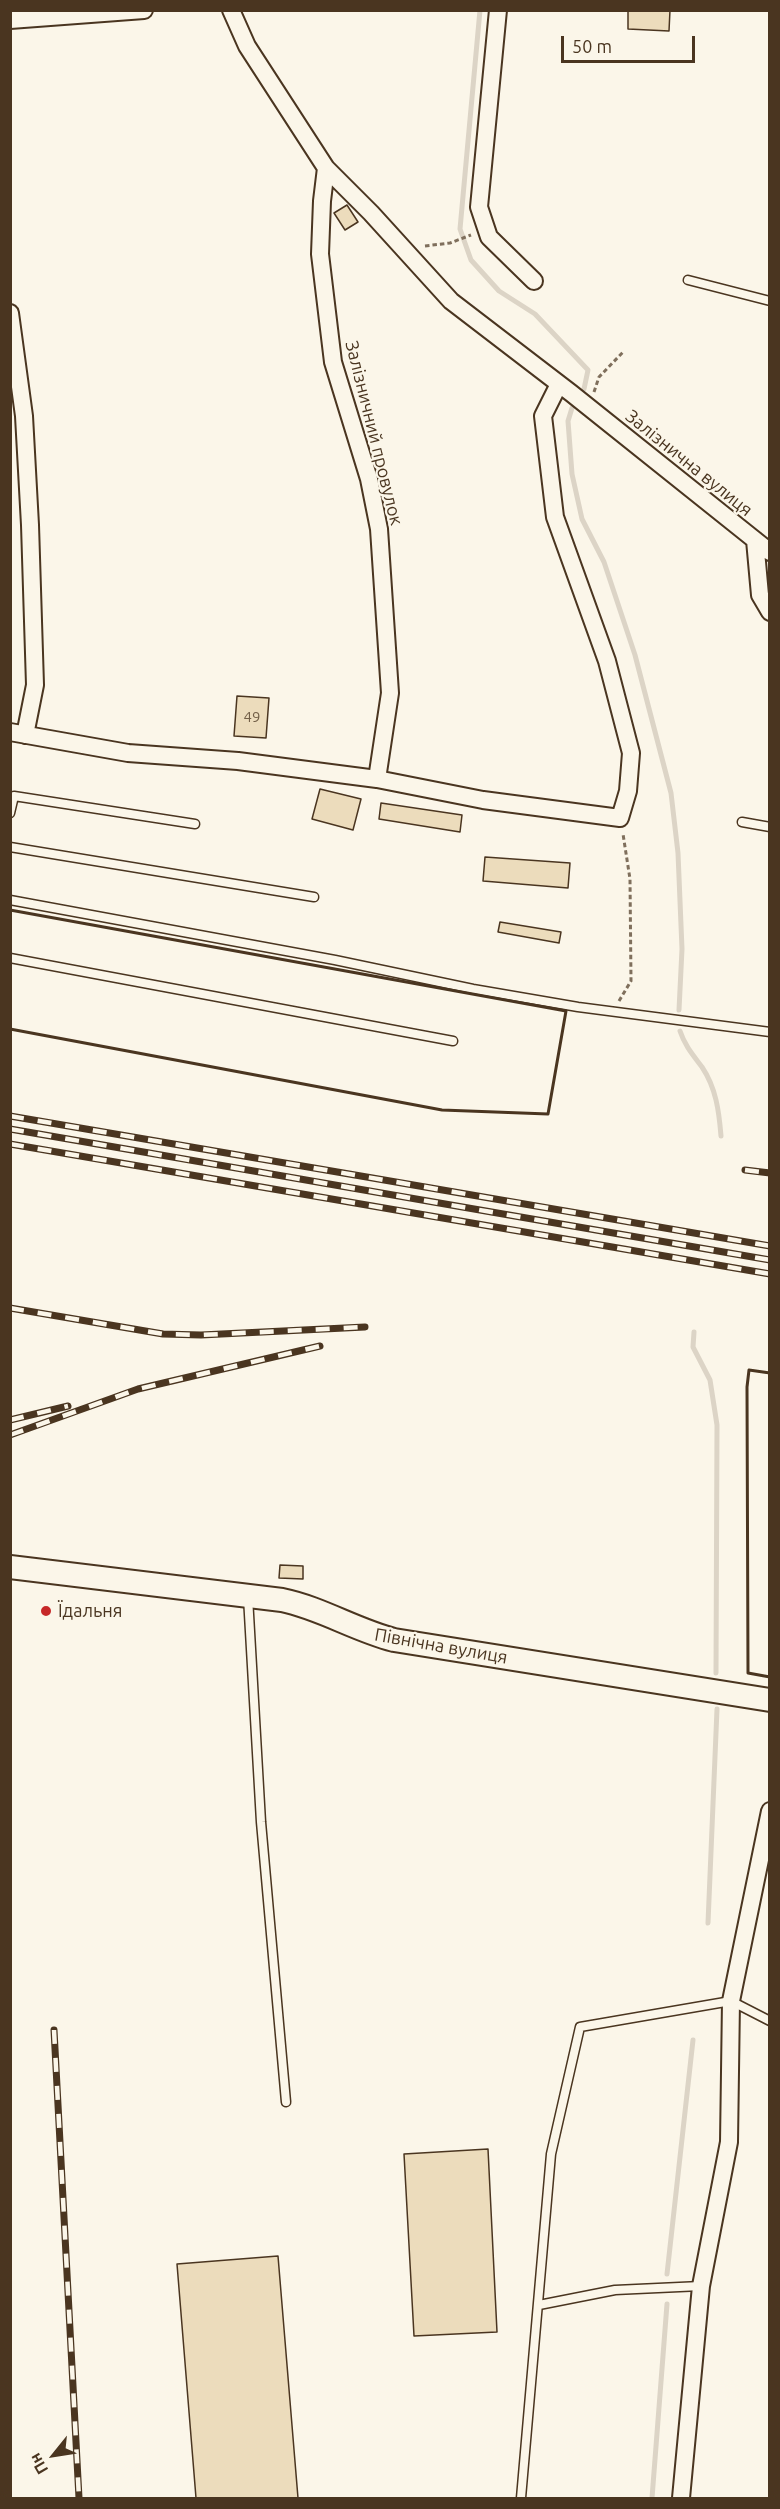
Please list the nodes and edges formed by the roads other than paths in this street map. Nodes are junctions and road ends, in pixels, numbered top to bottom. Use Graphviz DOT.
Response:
graph roads {
  1 [pos="144,10"];
  2 [pos="231,10"];
  3 [pos="498,10"];
  4 [pos="10,20"];
  5 [pos="326,168"];
  6 [pos="688,280"];
  7 [pos="534,281"];
  8 [pos="770,301"];
  9 [pos="10,313"];
  10 [pos="576,397"];
  11 [pos="754,540"];
  12 [pos="770,552"];
  13 [pos="770,612"];
  14 [pos="18,734"];
  15 [pos="377,779"];
  16 [pos="10,813"];
  17 [pos="742,822"];
  18 [pos="195,824"];
  19 [pos="770,826"];
  20 [pos="10,847"];
  21 [pos="314,897"];
  22 [pos="10,900"];
  23 [pos="10,958"];
  24 [pos="770,1032"];
  25 [pos="453,1041"];
  26 [pos="10,1567"];
  27 [pos="248,1594"];
  28 [pos="770,1700"];
  29 [pos="770,1811"];
  30 [pos="731,2001"];
  31 [pos="770,2021"];
  32 [pos="286,2103"];
  33 [pos="701,2286"];
  34 [pos="539,2305"];
  35 [pos="522,2499"];
  36 [pos="681,2499"];
  1 -- 4 [label="street"];
  2 -- 5 [label="street, Залізнична вулиця"];
  3 -- 7 [label="street"];
  5 -- 10 [label="street, Залізнична вулиця"];
  5 -- 15 [label="street, Залізничний провулок"];
  6 -- 8 [label="lane"];
  9 -- 14 [label="street"];
  10 -- 11 [label="street, Залізнична вулиця"];
  10 -- 15 [label="street"];
  11 -- 12 [label="street, Залізнична вулиця"];
  11 -- 13 [label="street"];
  14 -- 15 [label="street"];
  16 -- 18 [label="lane"];
  17 -- 19 [label="lane"];
  20 -- 21 [label="lane"];
  22 -- 24 [label="lane"];
  23 -- 25 [label="lane"];
  26 -- 27 [label="street, Північна вулиця"];
  27 -- 28 [label="street, Північна вулиця"];
  27 -- 32 [label="lane"];
  29 -- 30 [label="street"];
  30 -- 31 [label="lane"];
  30 -- 33 [label="street"];
  30 -- 34 [label="lane"];
  33 -- 34 [label="lane"];
  33 -- 36 [label="street"];
  34 -- 35 [label="lane"];
}
